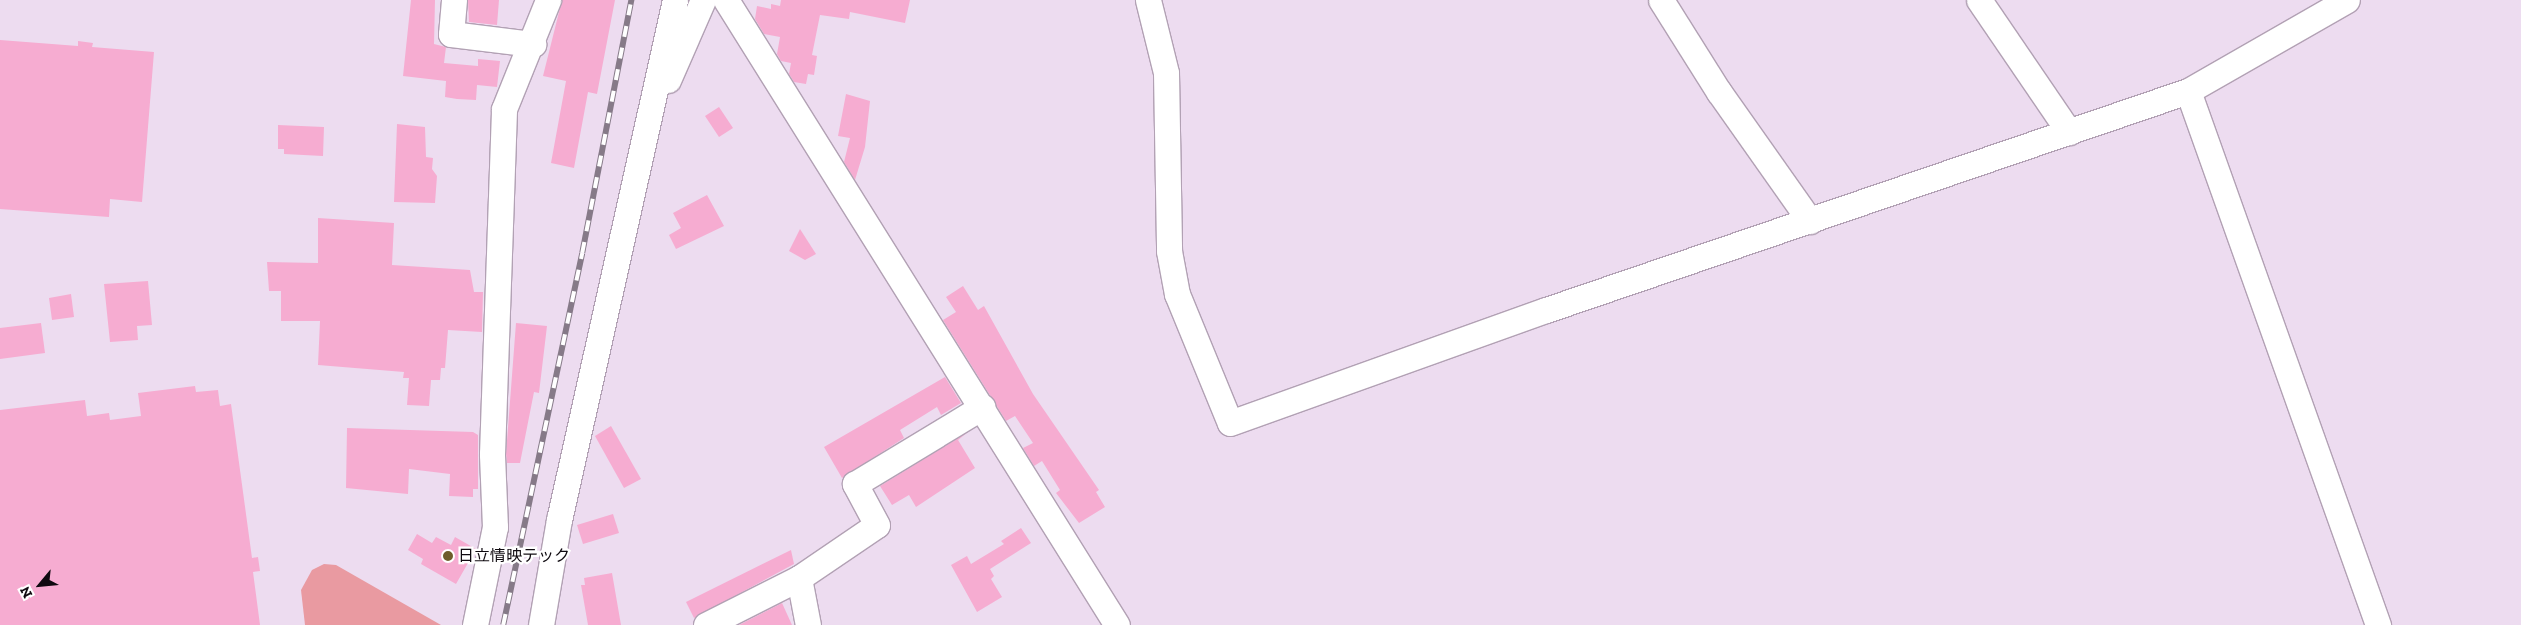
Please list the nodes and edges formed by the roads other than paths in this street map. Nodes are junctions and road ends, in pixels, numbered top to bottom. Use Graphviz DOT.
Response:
graph roads {
  1 [pos="454,0"];
  2 [pos="548,0"];
  3 [pos="675,0"];
  4 [pos="703,0"];
  5 [pos="726,0"];
  6 [pos="1148,0"];
  7 [pos="1661,0"];
  8 [pos="1979,0"];
  9 [pos="2347,0"];
  10 [pos="533,44"];
  11 [pos="2188,91"];
  12 [pos="646,126"];
  13 [pos="2069,132"];
  14 [pos="1810,221"];
  15 [pos="982,407"];
  16 [pos="799,578"];
  17 [pos="474,625"];
  18 [pos="542,625"];
  19 [pos="706,625"];
  20 [pos="808,625"];
  21 [pos="1117,625"];
  22 [pos="2378,625"];
  1 -- 10 [label="street"];
  2 -- 10 [label="street"];
  3 -- 12 [label="street"];
  4 -- 12 [label="street"];
  5 -- 15 [label="street"];
  6 -- 14 [label="street"];
  7 -- 14 [label="street"];
  8 -- 13 [label="street"];
  9 -- 11 [label="street"];
  10 -- 17 [label="street"];
  11 -- 13 [label="street"];
  11 -- 22 [label="street"];
  12 -- 18 [label="street"];
  13 -- 14 [label="street"];
  15 -- 16 [label="street"];
  15 -- 21 [label="street"];
  16 -- 19 [label="street"];
  16 -- 20 [label="street"];
}
